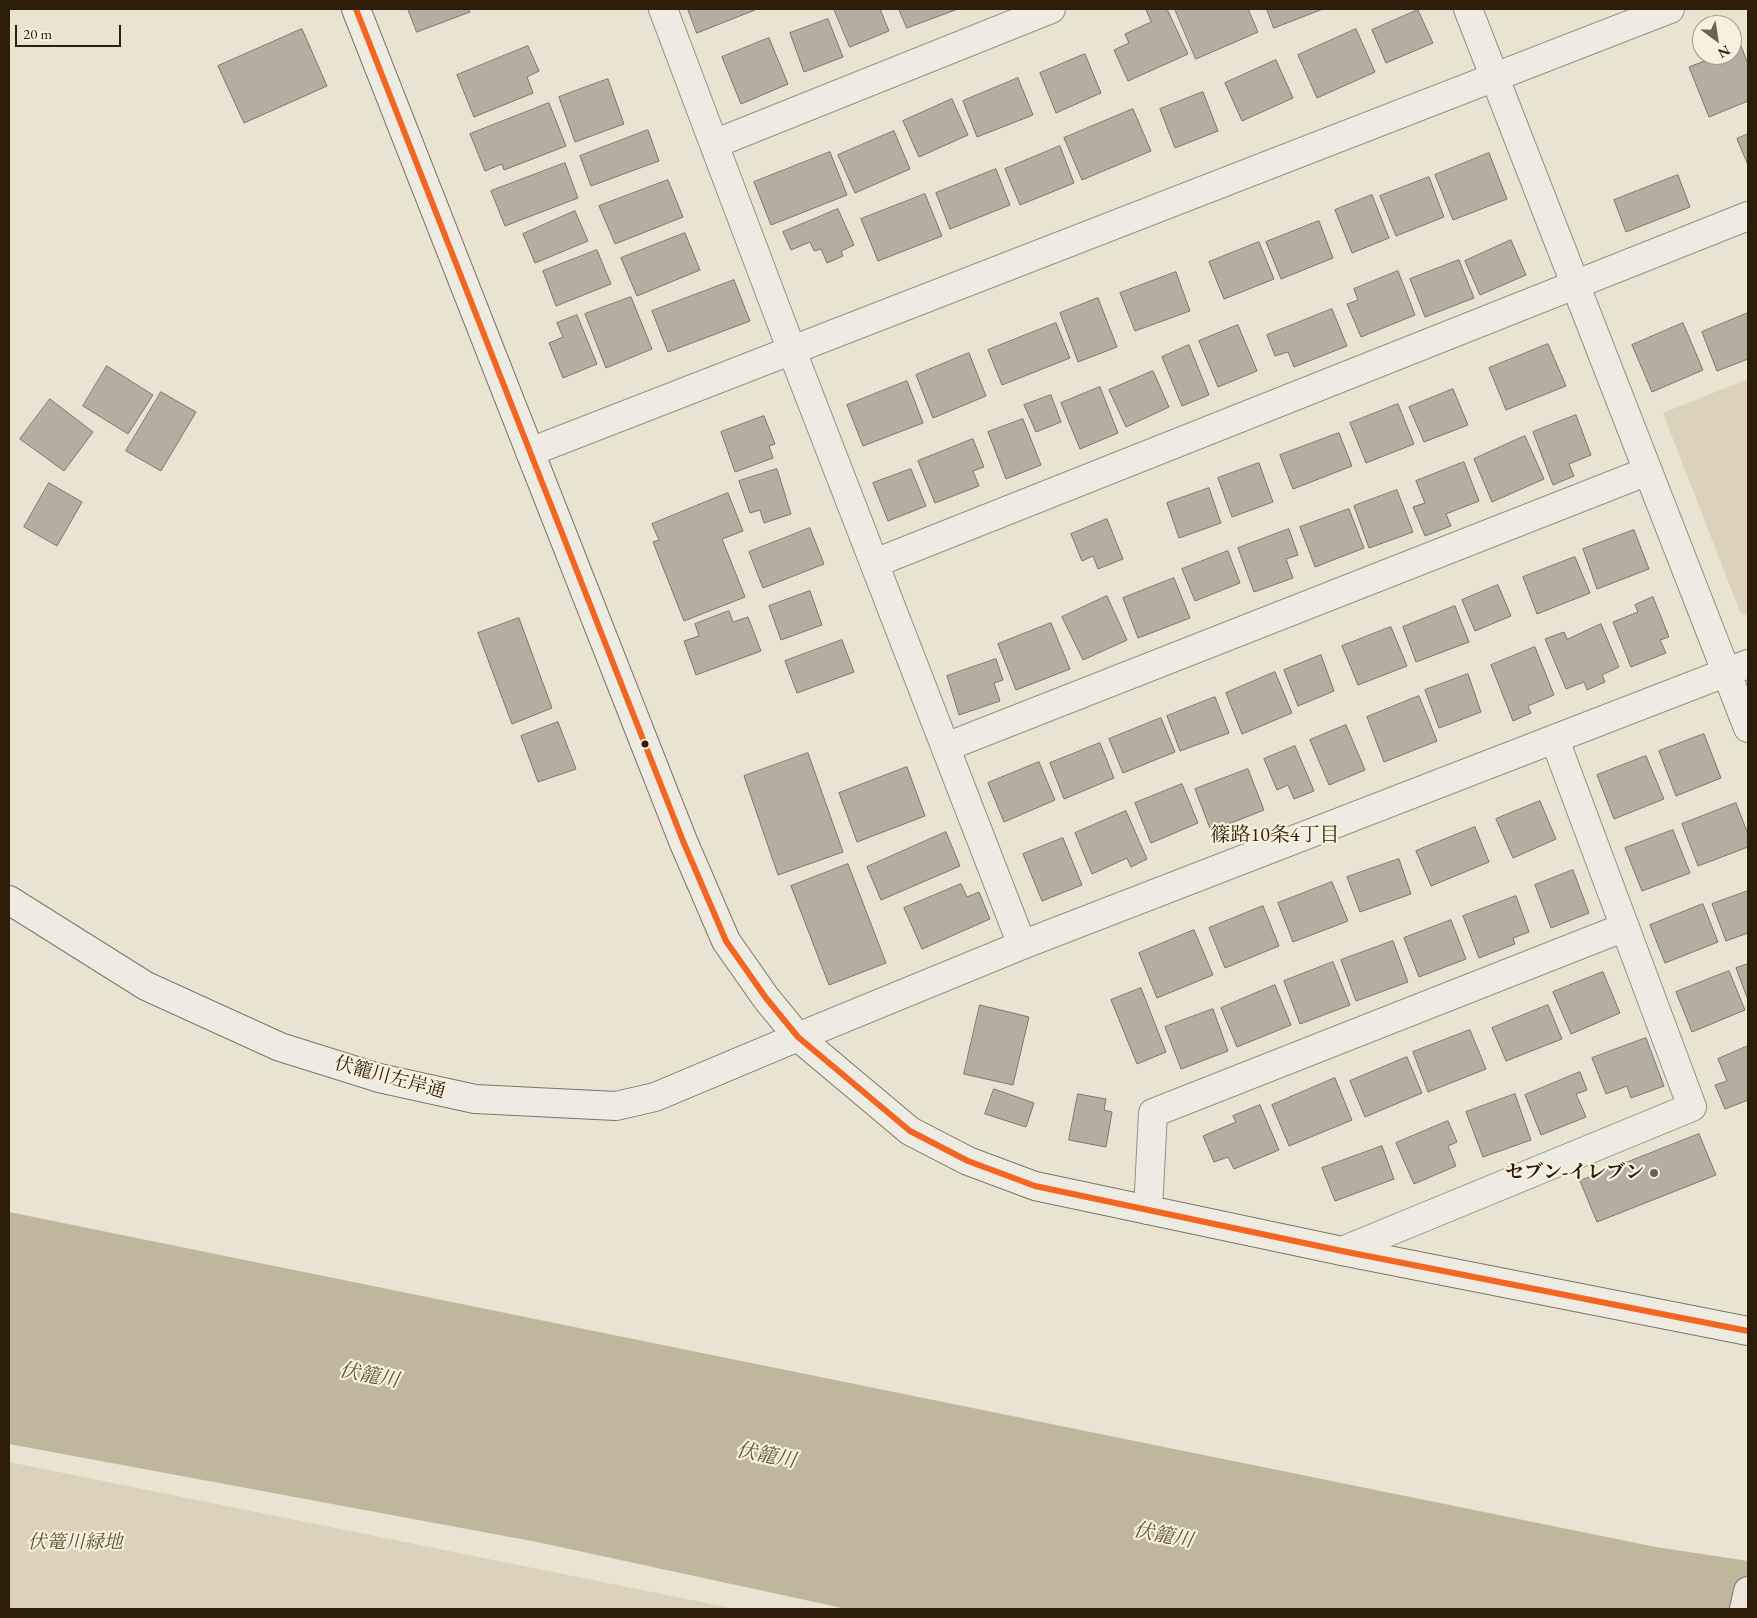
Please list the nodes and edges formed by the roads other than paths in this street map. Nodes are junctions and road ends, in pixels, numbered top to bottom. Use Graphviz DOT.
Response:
graph roads {
  1 [pos="356,9"];
  2 [pos="663,9"];
  3 [pos="1051,9"];
  4 [pos="1468,9"];
  5 [pos="1670,9"];
  6 [pos="1495,78"];
  7 [pos="714,144"];
  8 [pos="1748,218"];
  9 [pos="1575,284"];
  10 [pos="792,351"];
  11 [pos="530,452"];
  12 [pos="1648,470"];
  13 [pos="875,563"];
  14 [pos="1737,668"];
  15 [pos="1748,728"];
  16 [pos="1555,740"];
  17 [pos="946,747"];
  18 [pos="9,900"];
  19 [pos="1625,927"];
  20 [pos="1022,944"];
  21 [pos="798,1037"];
  22 [pos="1148,1210"];
  23 [pos="1342,1251"];
  24 [pos="1748,1331"];
  25 [pos="1748,1591"];
  26 [pos="1744,1609"];
  1 -- 11 [label="street"];
  2 -- 7 [label="street"];
  3 -- 7 [label="street"];
  4 -- 6 [label="street"];
  5 -- 6 [label="street"];
  6 -- 9 [label="street"];
  6 -- 10 [label="street"];
  7 -- 10 [label="street"];
  8 -- 9 [label="street"];
  9 -- 12 [label="street"];
  9 -- 13 [label="street"];
  10 -- 11 [label="street"];
  10 -- 13 [label="street"];
  11 -- 21 [label="street"];
  12 -- 14 [label="street"];
  12 -- 17 [label="street"];
  13 -- 17 [label="street"];
  14 -- 15 [label="street"];
  14 -- 16 [label="street, 伏籠川左岸通"];
  16 -- 19 [label="street"];
  16 -- 20 [label="street, 伏籠川左岸通"];
  17 -- 20 [label="street"];
  18 -- 21 [label="street, 伏籠川左岸通"];
  19 -- 22 [label="street"];
  19 -- 23 [label="street"];
  20 -- 21 [label="street, 伏籠川左岸通"];
  21 -- 22 [label="street"];
  22 -- 23 [label="street"];
  23 -- 24 [label="street"];
  25 -- 26 [label="main road"];
}
